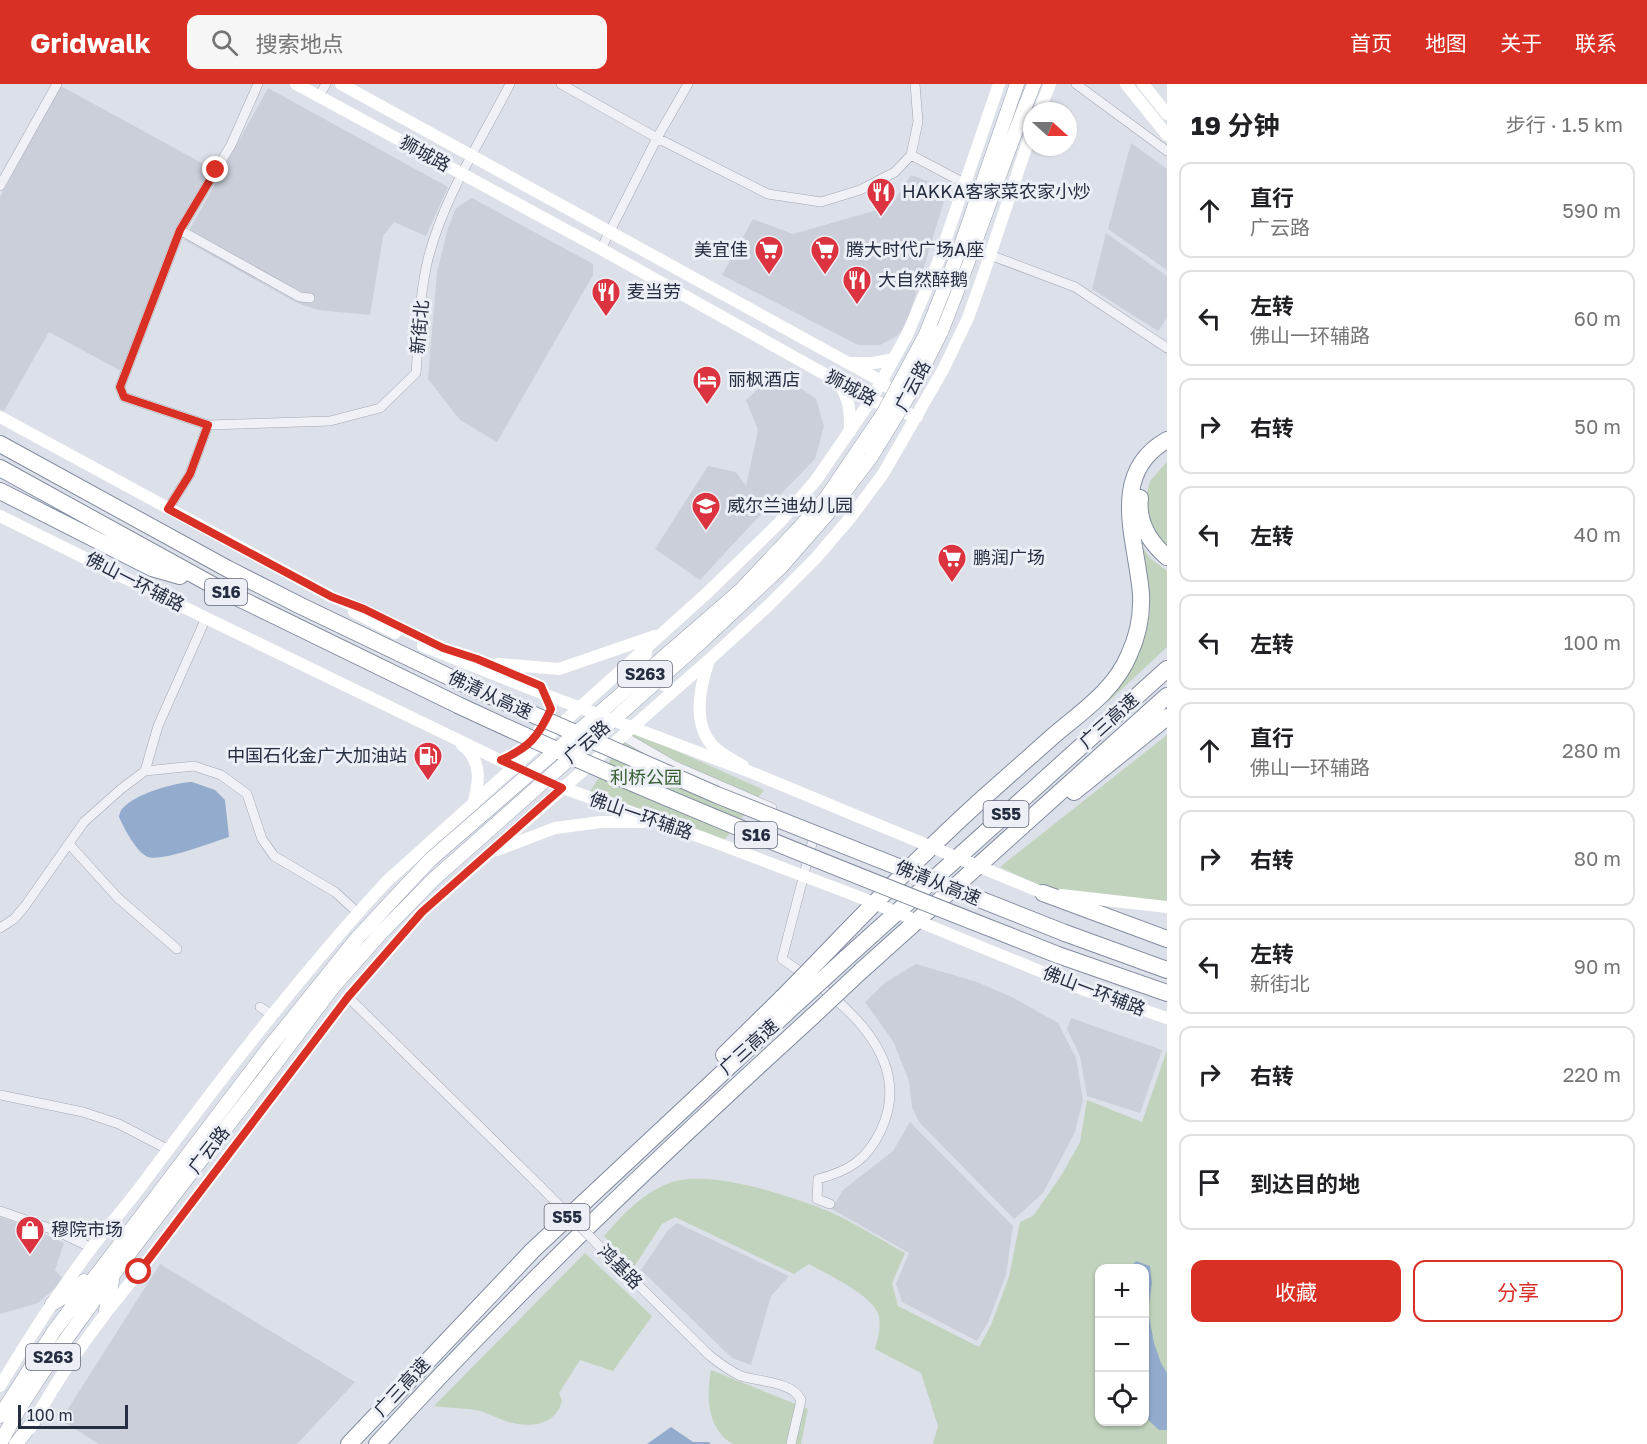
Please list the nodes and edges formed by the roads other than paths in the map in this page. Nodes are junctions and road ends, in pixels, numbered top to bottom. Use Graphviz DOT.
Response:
graph roads {
  1 [pos="258,84"];
  2 [pos="296,84"];
  3 [pos="326,84"];
  4 [pos="341,84"];
  5 [pos="510,84"];
  6 [pos="561,84"];
  7 [pos="688,84"];
  8 [pos="915,84"];
  9 [pos="999,84"];
  10 [pos="1017,84"];
  11 [pos="1034,84"];
  12 [pos="1050,84"];
  13 [pos="1076,84"];
  14 [pos="1126,84"];
  15 [pos="1143,84"];
  16 [pos="53,85"];
  17 [pos="319,96"];
  18 [pos="1043,102"];
  19 [pos="1167,114"];
  20 [pos="1167,135"];
  21 [pos="657,138"];
  22 [pos="1167,151"];
  23 [pos="910,155"];
  24 [pos="1023,156"];
  25 [pos="472,157"];
  26 [pos="462,175"];
  27 [pos="966,184"];
  28 [pos="0,186"];
  29 [pos="180,230"];
  30 [pos="610,233"];
  31 [pos="601,249"];
  32 [pos="990,255"];
  33 [pos="310,298"];
  34 [pos="1167,348"];
  35 [pos="894,359"];
  36 [pos="848,363"];
  37 [pos="881,381"];
  38 [pos="838,382"];
  39 [pos="871,400"];
  40 [pos="0,417"];
  41 [pos="917,417"];
  42 [pos="208,425"];
  43 [pos="850,433"];
  44 [pos="1167,440"];
  45 [pos="0,444"];
  46 [pos="1167,452"];
  47 [pos="0,468"];
  48 [pos="0,491"];
  49 [pos="168,509"];
  50 [pos="0,516"];
  51 [pos="1167,556"];
  52 [pos="216,587"];
  53 [pos="332,597"];
  54 [pos="206,618"];
  55 [pos="662,634"];
  56 [pos="647,647"];
  57 [pos="477,659"];
  58 [pos="710,659"];
  59 [pos="1167,669"];
  60 [pos="676,688"];
  61 [pos="1167,696"];
  62 [pos="1167,717"];
  63 [pos="448,736"];
  64 [pos="623,736"];
  65 [pos="501,760"];
  66 [pos="514,767"];
  67 [pos="145,771"];
  68 [pos="753,773"];
  69 [pos="562,788"];
  70 [pos="473,805"];
  71 [pos="658,823"];
  72 [pos="69,844"];
  73 [pos="1004,845"];
  74 [pos="487,854"];
  75 [pos="1043,893"];
  76 [pos="1167,907"];
  77 [pos="358,913"];
  78 [pos="0,928"];
  79 [pos="1167,939"];
  80 [pos="177,949"];
  81 [pos="1167,970"];
  82 [pos="1167,993"];
  83 [pos="348,997"];
  84 [pos="790,1000"];
  85 [pos="260,1007"];
  86 [pos="273,1016"];
  87 [pos="1167,1018"];
  88 [pos="0,1095"];
  89 [pos="168,1149"];
  90 [pos="830,1204"];
  91 [pos="0,1211"];
  92 [pos="92,1248"];
  93 [pos="106,1261"];
  94 [pos="113,1275"];
  95 [pos="52,1304"];
  96 [pos="106,1311"];
  97 [pos="0,1386"];
  98 [pos="0,1416"];
  99 [pos="33,1422"];
  100 [pos="0,1444"];
  101 [pos="16,1444"];
  102 [pos="21,1444"];
  103 [pos="349,1444"];
  104 [pos="376,1444"];
  105 [pos="791,1444"];
  1 -- 29 [label="street"];
  2 -- 17 [label="main road, 狮城路"];
  3 -- 17 [label="street"];
  4 -- 25 [label="main road, 狮城路"];
  5 -- 25 [label="street, 新街北"];
  6 -- 21 [label="street"];
  7 -- 21 [label="street"];
  8 -- 23 [label="street"];
  9 -- 27 [label="main road, 广云路 / S263"];
  10 -- 93 [label="main road, 广云路 / S263, bridge"];
  11 -- 94 [label="main road, 广云路 / S263, bridge"];
  12 -- 18 [label="main road"];
  13 -- 22 [label="street"];
  14 -- 20 [label="main road"];
  15 -- 19 [label="main road"];
  16 -- 28 [label="street"];
  17 -- 26 [label="main road, 狮城路"];
  21 -- 23 [label="street"];
  21 -- 30 [label="street"];
  23 -- 27 [label="street"];
  24 -- 32 [label="main road, S263"];
  25 -- 26 [label="street, 新街北"];
  25 -- 30 [label="main road, 狮城路"];
  26 -- 31 [label="main road, 狮城路"];
  26 -- 42 [label="street, 新街北"];
  27 -- 35 [label="main road, 广云路 / S263"];
  29 -- 33 [label="street"];
  29 -- 42 [label="street, 新街北"];
  30 -- 31 [label="street"];
  30 -- 36 [label="main road, 狮城路"];
  31 -- 38 [label="main road, 狮城路"];
  32 -- 34 [label="street"];
  32 -- 41 [label="main road, S263"];
  35 -- 36 [label="main road"];
  35 -- 37 [label="main road, 广云路 / S263"];
  36 -- 37 [label="main road, 狮城路"];
  37 -- 39 [label="main road, 广云路 / S263"];
  37 -- 41 [label="main road, 狮城路"];
  38 -- 39 [label="main road, 狮城路"];
  38 -- 43 [label="main road"];
  39 -- 41 [label="main road, 狮城路"];
  39 -- 43 [label="main road, 广云路 / S263"];
  40 -- 49 [label="main road"];
  41 -- 58 [label="main road, 广云路 / S263"];
  42 -- 49 [label="street"];
  43 -- 55 [label="main road, 广云路 / S263"];
  44 -- 84 [label="highway, bridge"];
  45 -- 81 [label="highway, 佛清从高速 / S16, bridge"];
  46 -- 51 [label="highway"];
  47 -- 52 [label="highway, 佛清从高速 / S16"];
  48 -- 52 [label="highway"];
  49 -- 53 [label="main road"];
  50 -- 54 [label="main road, 佛山一环辅路"];
  52 -- 82 [label="highway, 佛清从高速 / S16, bridge"];
  53 -- 57 [label="main road"];
  53 -- 68 [label="main road, bridge"];
  54 -- 63 [label="main road, 佛山一环辅路"];
  54 -- 67 [label="street"];
  55 -- 56 [label="main road, 广云路 / S263"];
  55 -- 57 [label="main road"];
  56 -- 60 [label="main road"];
  56 -- 66 [label="main road, 广云路 / S263"];
  57 -- 65 [label="main road"];
  58 -- 60 [label="main road, 广云路 / S263"];
  58 -- 68 [label="main road, bridge"];
  59 -- 84 [label="highway, 广三高速 / S55, bridge"];
  60 -- 64 [label="main road, 广云路 / S263"];
  61 -- 73 [label="highway, 广三高速 / S55"];
  62 -- 73 [label="highway"];
  63 -- 65 [label="main road, 佛山一环辅路"];
  63 -- 70 [label="main road"];
  64 -- 69 [label="main road, 广云路 / S263"];
  64 -- 90 [label="street"];
  65 -- 66 [label="main road, 佛山一环辅路"];
  66 -- 69 [label="main road, 佛山一环辅路"];
  66 -- 70 [label="main road, 广云路 / S263"];
  67 -- 72 [label="street"];
  67 -- 77 [label="street"];
  68 -- 75 [label="main road, bridge"];
  69 -- 71 [label="main road, 佛山一环辅路"];
  69 -- 74 [label="main road, 广云路 / S263"];
  70 -- 77 [label="main road, 广云路 / S263"];
  71 -- 74 [label="main road"];
  71 -- 87 [label="main road, 佛山一环辅路, bridge"];
  72 -- 78 [label="street"];
  72 -- 80 [label="street"];
  73 -- 104 [label="highway, 广三高速 / S55, bridge"];
  74 -- 83 [label="main road, 广云路 / S263"];
  75 -- 76 [label="main road"];
  75 -- 79 [label="highway"];
  77 -- 86 [label="main road, 广云路 / S263"];
  83 -- 96 [label="main road, 广云路 / S263"];
  83 -- 105 [label="street, 鸿基路, bridge"];
  84 -- 103 [label="highway, 广三高速 / S55"];
  85 -- 86 [label="street"];
  86 -- 89 [label="main road, 广云路 / S263"];
  88 -- 89 [label="street"];
  89 -- 92 [label="main road, 广云路 / S263"];
  91 -- 92 [label="street"];
  92 -- 95 [label="main road, 广云路 / S263"];
  93 -- 95 [label="main road"];
  93 -- 98 [label="main road, 广云路 / S263"];
  94 -- 96 [label="main road"];
  94 -- 100 [label="main road, 广云路 / S263"];
  95 -- 97 [label="main road, 广云路 / S263"];
  96 -- 99 [label="main road, 广云路 / S263"];
  99 -- 101 [label="main road"];
  99 -- 102 [label="main road, 广云路 / S263"];
}
